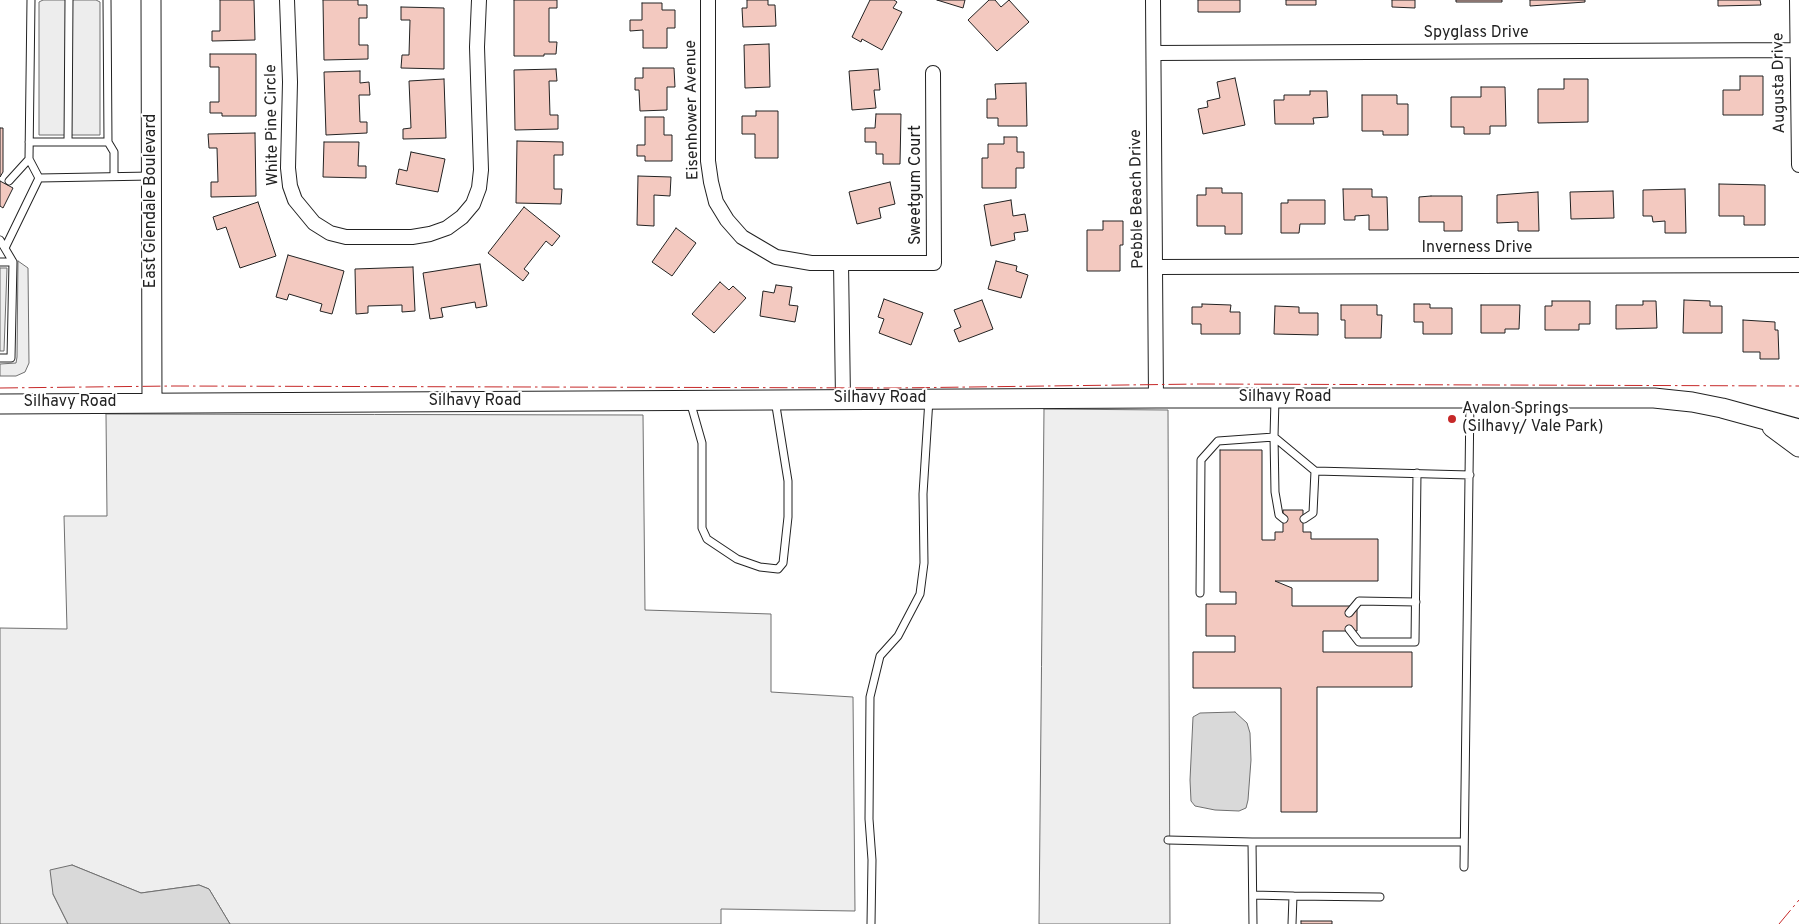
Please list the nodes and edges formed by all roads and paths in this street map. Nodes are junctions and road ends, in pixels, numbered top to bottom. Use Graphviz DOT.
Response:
graph roads {
  1 [pos="31,0"];
  2 [pos="69,0"];
  3 [pos="107,0"];
  4 [pos="152,0"];
  5 [pos="287,0"];
  6 [pos="478,0"];
  7 [pos="708,0"];
  8 [pos="1153,0"];
  9 [pos="1797,0"];
  10 [pos="1798,50"];
  11 [pos="1154,53"];
  12 [pos="934,73"];
  13 [pos="30,142"];
  14 [pos="68,142"];
  15 [pos="108,142"];
  16 [pos="30,159"];
  17 [pos="1799,165"];
  18 [pos="114,176"];
  19 [pos="152,176"];
  20 [pos="39,178"];
  21 [pos="9,181"];
  22 [pos="0,240"];
  23 [pos="5,248"];
  24 [pos="0,262"];
  25 [pos="13,262"];
  26 [pos="841,263"];
  27 [pos="1799,265"];
  28 [pos="1156,267"];
  29 [pos="0,358"];
  30 [pos="1156,398"];
  31 [pos="1275,398"];
  32 [pos="1470,398"];
  33 [pos="929,399"];
  34 [pos="775,400"];
  35 [pos="843,400"];
  36 [pos="690,401"];
  37 [pos="152,403"];
  38 [pos="0,404"];
  39 [pos="1758,419"];
  40 [pos="1799,429"];
  41 [pos="1274,437"];
  42 [pos="1799,447"];
  43 [pos="1315,471"];
  44 [pos="1417,473"];
  45 [pos="1470,475"];
  46 [pos="1284,519"];
  47 [pos="1304,519"];
  48 [pos="1200,593"];
  49 [pos="1416,602"];
  50 [pos="1349,613"];
  51 [pos="1349,629"];
  52 [pos="1168,840"];
  53 [pos="1252,842"];
  54 [pos="1464,842"];
  55 [pos="1464,868"];
  56 [pos="1253,895"];
  57 [pos="1293,896"];
  58 [pos="1380,897"];
  59 [pos="871,924"];
  60 [pos="1253,924"];
  61 [pos="1292,924"];
  1 -- 13 [label="lane"];
  2 -- 14 [label="lane"];
  3 -- 15 [label="lane"];
  4 -- 19 [label="street, East Glendale Boulevard"];
  5 -- 6 [label="street, White Pine Circle"];
  7 -- 26 [label="street, Eisenhower Avenue"];
  8 -- 11 [label="street, Pebble Beach Drive"];
  9 -- 10 [label="street, Augusta Drive"];
  10 -- 11 [label="street, Spyglass Drive"];
  10 -- 17 [label="street, Augusta Drive"];
  11 -- 28 [label="street, Pebble Beach Drive"];
  12 -- 26 [label="street, Sweetgum Court"];
  13 -- 14 [label="lane"];
  13 -- 16 [label="lane"];
  14 -- 15 [label="lane"];
  15 -- 18 [label="lane"];
  16 -- 20 [label="lane"];
  16 -- 21 [label="lane"];
  18 -- 19 [label="lane"];
  18 -- 20 [label="lane"];
  19 -- 37 [label="street, East Glendale Boulevard"];
  20 -- 23 [label="lane"];
  22 -- 23 [label="lane"];
  23 -- 25 [label="lane"];
  24 -- 25 [label="lane"];
  25 -- 29 [label="lane"];
  26 -- 35 [label="street"];
  27 -- 28 [label="street, Inverness Drive"];
  28 -- 30 [label="street, Pebble Beach Drive"];
  30 -- 31 [label="street, Silhavy Road"];
  30 -- 33 [label="street, Silhavy Road"];
  31 -- 32 [label="street, Silhavy Road"];
  31 -- 41 [label="lane"];
  32 -- 39 [label="street, Silhavy Road"];
  32 -- 45 [label="lane"];
  33 -- 35 [label="street, Silhavy Road"];
  33 -- 59 [label="lane"];
  34 -- 35 [label="street, Silhavy Road"];
  34 -- 36 [label="street, Silhavy Road"];
  34 -- 36 [label="lane"];
  36 -- 37 [label="street, Silhavy Road"];
  37 -- 38 [label="street, Silhavy Road"];
  39 -- 40 [label="street, Silhavy Road"];
  39 -- 42 [label="street, Silhavy Road"];
  41 -- 43 [label="lane"];
  41 -- 46 [label="lane"];
  41 -- 48 [label="lane"];
  43 -- 44 [label="lane"];
  43 -- 47 [label="lane"];
  44 -- 45 [label="lane"];
  44 -- 49 [label="lane"];
  45 -- 54 [label="lane"];
  49 -- 50 [label="lane"];
  49 -- 51 [label="lane"];
  52 -- 53 [label="lane"];
  53 -- 54 [label="lane"];
  53 -- 56 [label="lane"];
  54 -- 55 [label="lane"];
  56 -- 57 [label="lane"];
  56 -- 60 [label="lane"];
  57 -- 58 [label="lane"];
  57 -- 61 [label="lane"];
}
